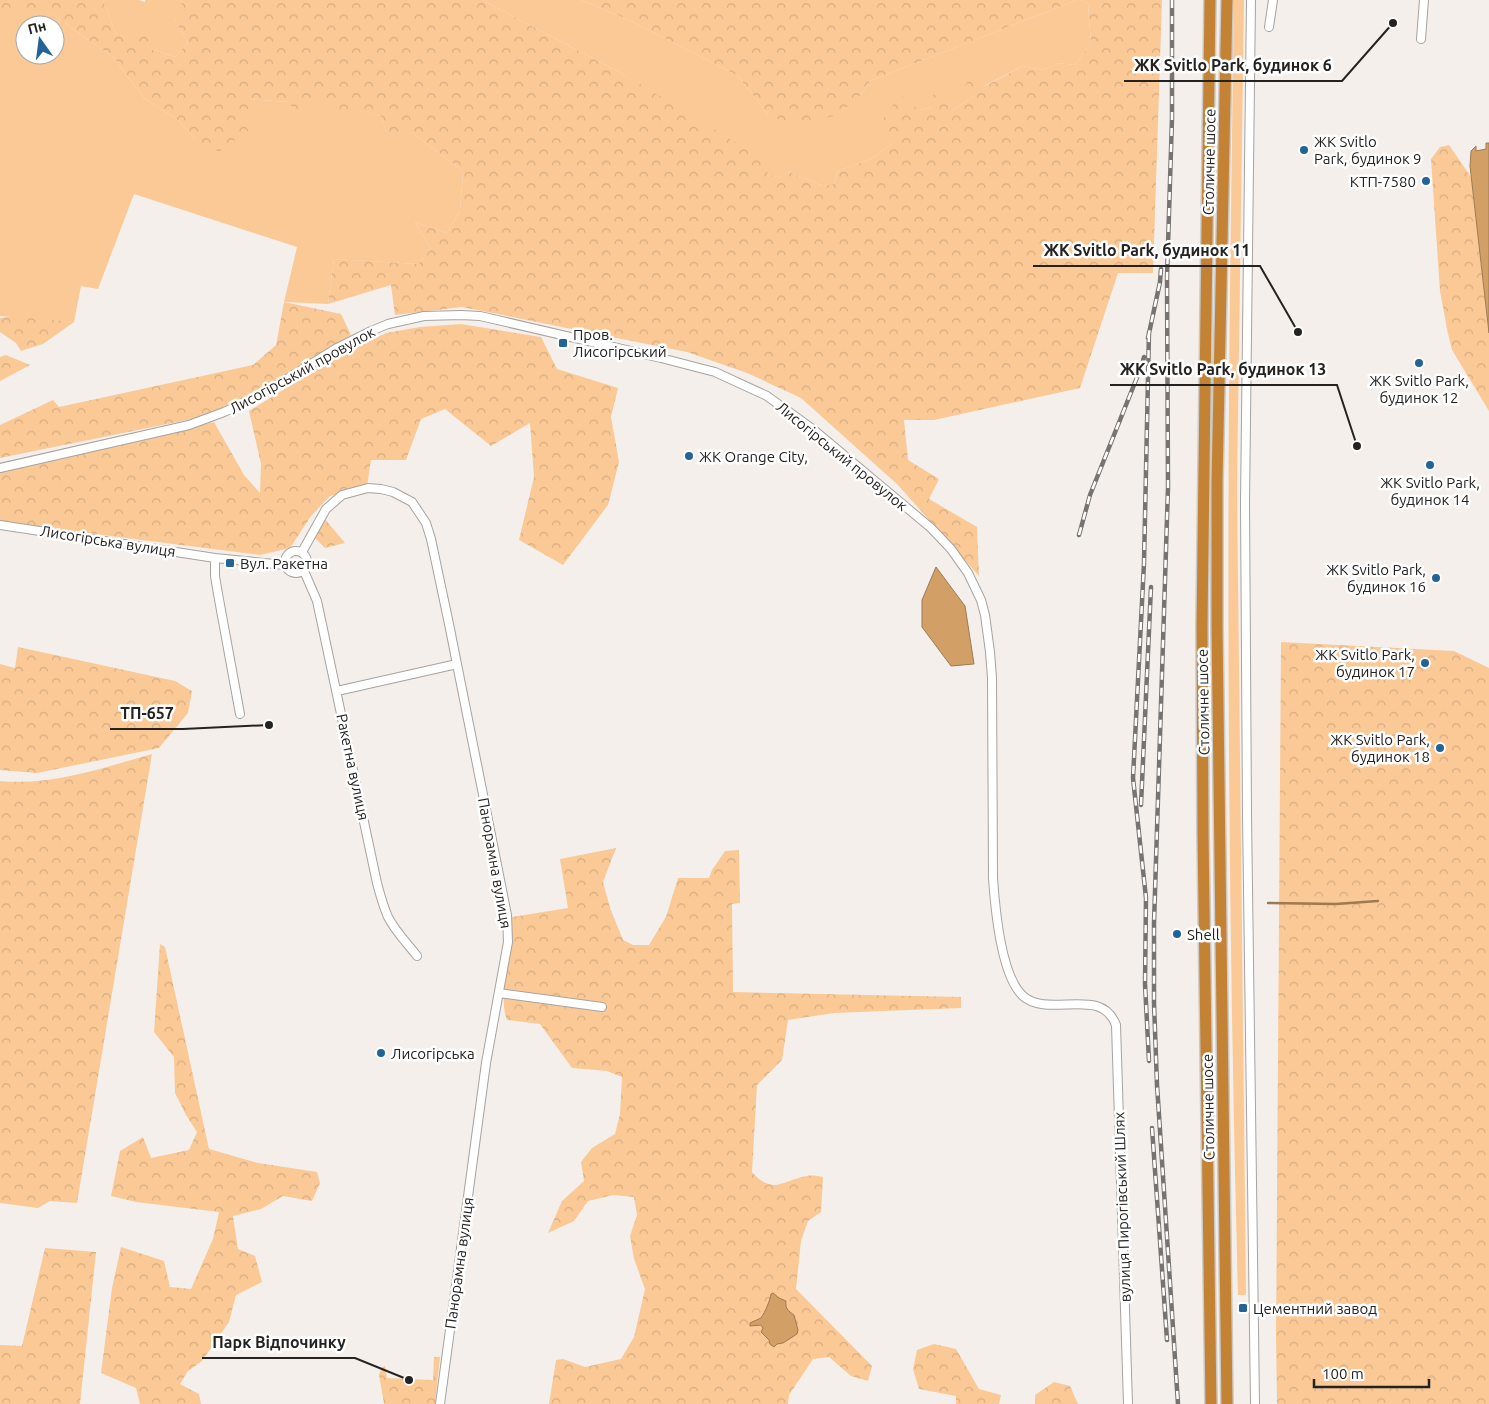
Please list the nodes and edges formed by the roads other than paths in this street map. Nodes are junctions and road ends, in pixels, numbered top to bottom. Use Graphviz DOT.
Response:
graph roads {
  1 [pos="1210,0"];
  2 [pos="1227,0"];
  3 [pos="1251,0"];
  4 [pos="1272,0"];
  5 [pos="1424,0"];
  6 [pos="1269,27"];
  7 [pos="1421,40"];
  8 [pos="0,468"];
  9 [pos="0,524"];
  10 [pos="302,552"];
  11 [pos="215,558"];
  12 [pos="285,565"];
  13 [pos="304,571"];
  14 [pos="457,664"];
  15 [pos="337,691"];
  16 [pos="240,714"];
  17 [pos="417,956"];
  18 [pos="499,992"];
  19 [pos="602,1007"];
  20 [pos="1109,1012"];
  21 [pos="440,1404"];
  22 [pos="1128,1404"];
  23 [pos="1211,1404"];
  24 [pos="1227,1404"];
  25 [pos="1255,1404"];
  1 -- 23 [label="highway, Столичне шосе"];
  2 -- 24 [label="highway, Столичне шосе"];
  3 -- 25 [label="street"];
  4 -- 6 [label="street"];
  5 -- 7 [label="street"];
  8 -- 20 [label="street, Лисогірський провулок"];
  9 -- 11 [label="street, Лисогірська вулиця"];
  10 -- 12 [label="street"];
  10 -- 13 [label="street"];
  10 -- 14 [label="street, Панорамна вулиця"];
  11 -- 12 [label="street, Лисогірська вулиця"];
  11 -- 16 [label="street"];
  12 -- 13 [label="street"];
  13 -- 15 [label="street, Ракетна вулиця"];
  14 -- 15 [label="street"];
  14 -- 18 [label="street, Панорамна вулиця"];
  15 -- 17 [label="street, Ракетна вулиця"];
  18 -- 19 [label="street"];
  18 -- 21 [label="street, Панорамна вулиця"];
  20 -- 22 [label="street, вулиця Пирогівський Шлях"];
}
